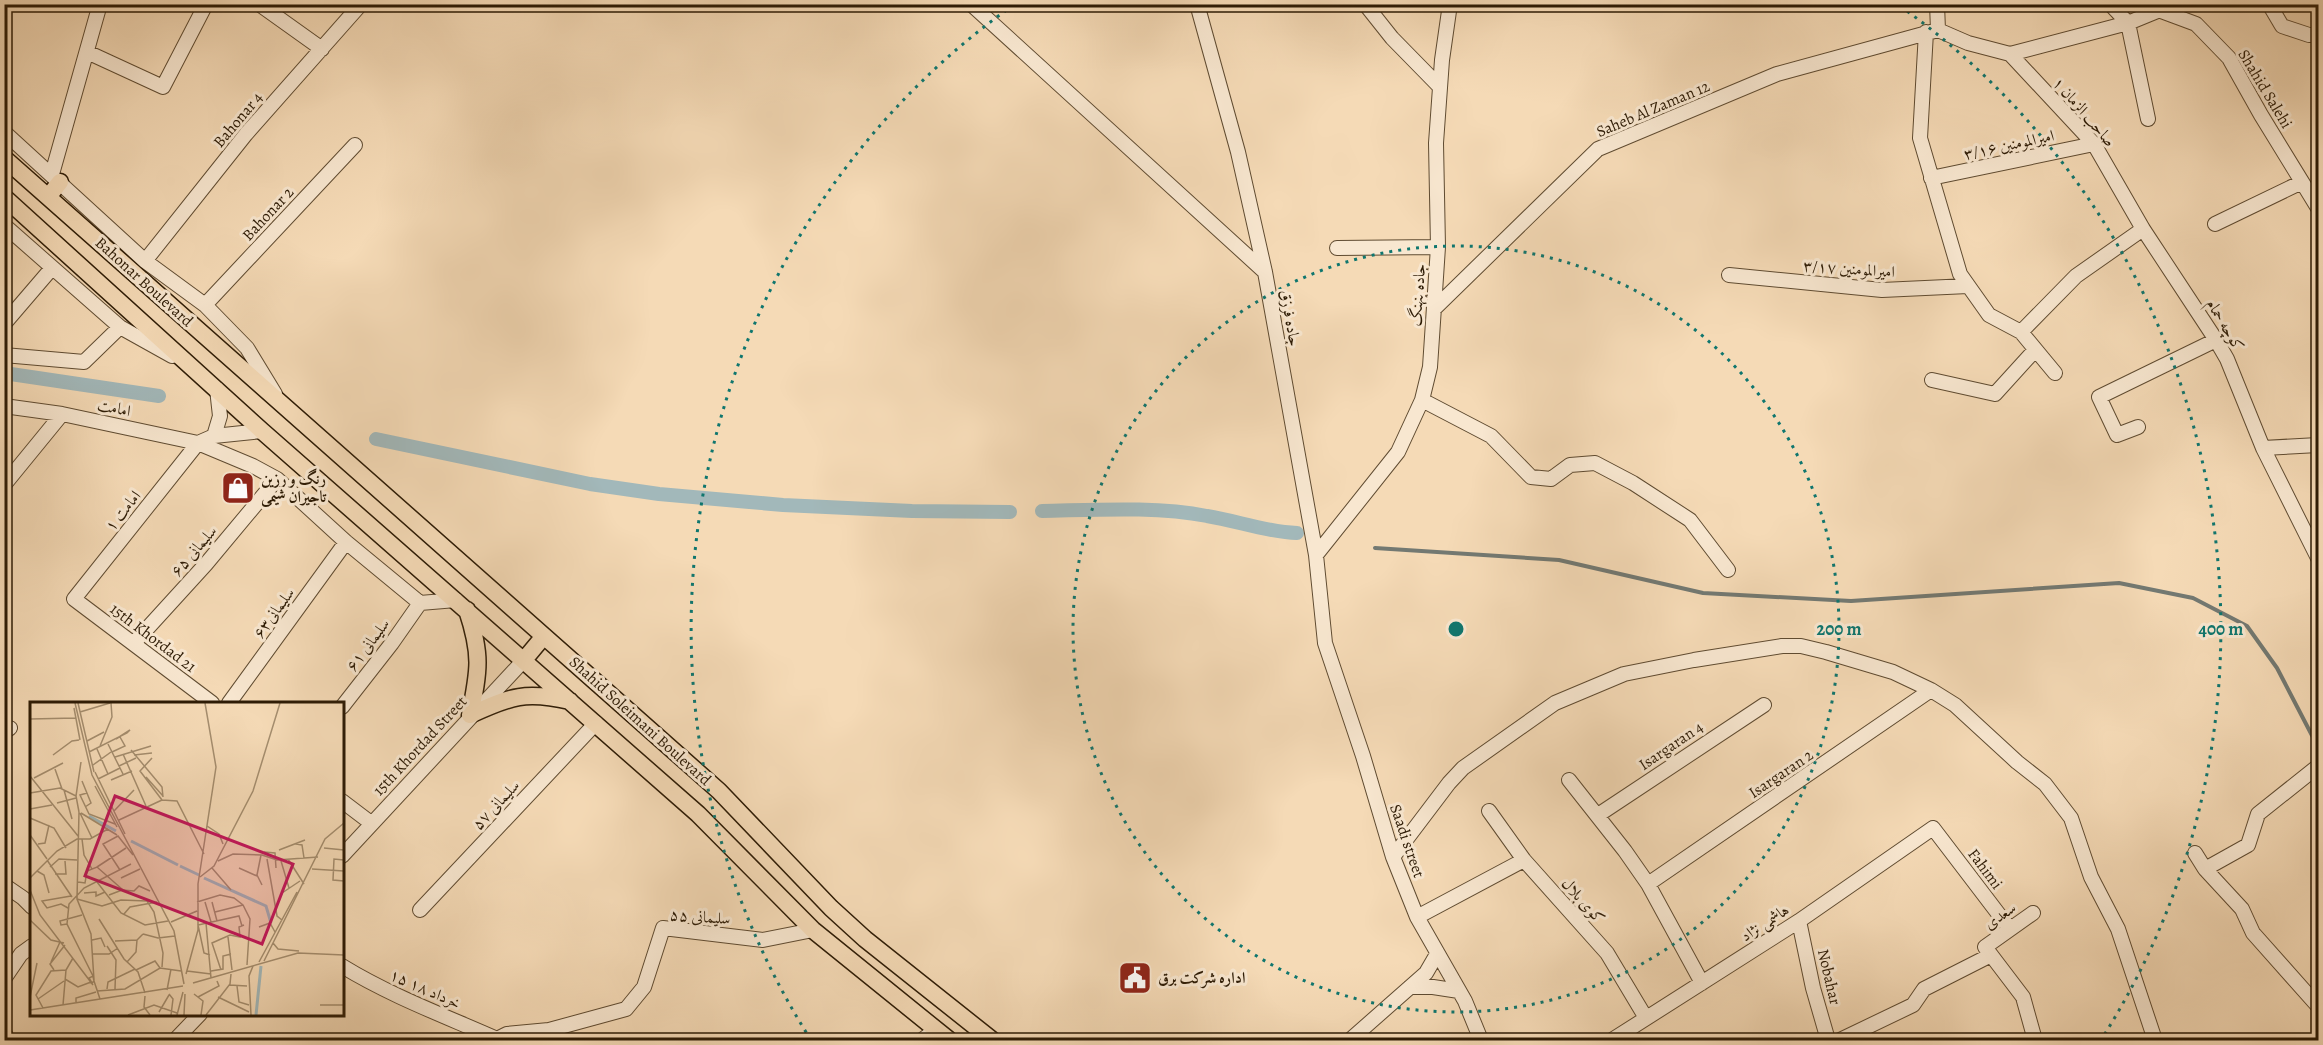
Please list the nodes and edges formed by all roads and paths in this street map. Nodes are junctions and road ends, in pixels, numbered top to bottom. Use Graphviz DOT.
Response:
graph roads {
  1 [pos="100,4"];
  2 [pos="206,4"];
  3 [pos="259,4"];
  4 [pos="361,4"];
  5 [pos="970,4"];
  6 [pos="1197,4"];
  7 [pos="1365,4"];
  8 [pos="1450,4"];
  9 [pos="1937,4"];
  10 [pos="2110,4"];
  11 [pos="2268,4"];
  12 [pos="2166,8"];
  13 [pos="2128,23"];
  14 [pos="1932,31"];
  15 [pos="2319,35"];
  16 [pos="322,49"];
  17 [pos="87,52"];
  18 [pos="2010,54"];
  19 [pos="1440,87"];
  20 [pos="2148,119"];
  21 [pos="4,132"];
  22 [pos="2094,144"];
  23 [pos="355,145"];
  24 [pos="4,158"];
  25 [pos="56,178"];
  26 [pos="1931,178"];
  27 [pos="2302,182"];
  28 [pos="4,197"];
  29 [pos="48,197"];
  30 [pos="2319,208"];
  31 [pos="2214,224"];
  32 [pos="4,225"];
  33 [pos="2143,229"];
  34 [pos="1438,247"];
  35 [pos="1337,248"];
  36 [pos="145,261"];
  37 [pos="52,268"];
  38 [pos="1265,272"];
  39 [pos="1729,275"];
  40 [pos="1968,286"];
  41 [pos="206,305"];
  42 [pos="1434,309"];
  43 [pos="4,324"];
  44 [pos="120,327"];
  45 [pos="2021,332"];
  46 [pos="2216,340"];
  47 [pos="2035,350"];
  48 [pos="4,355"];
  49 [pos="188,364"];
  50 [pos="2055,373"];
  51 [pos="1932,380"];
  52 [pos="217,389"];
  53 [pos="1422,400"];
  54 [pos="4,406"];
  55 [pos="282,406"];
  56 [pos="62,414"];
  57 [pos="2138,427"];
  58 [pos="262,431"];
  59 [pos="214,436"];
  60 [pos="198,443"];
  61 [pos="2319,445"];
  62 [pos="2263,448"];
  63 [pos="277,479"];
  64 [pos="4,485"];
  65 [pos="346,542"];
  66 [pos="1316,555"];
  67 [pos="2319,558"];
  68 [pos="1728,570"];
  69 [pos="74,599"];
  70 [pos="420,603"];
  71 [pos="461,605"];
  72 [pos="544,636"];
  73 [pos="1325,643"];
  74 [pos="134,644"];
  75 [pos="524,660"];
  76 [pos="1931,690"];
  77 [pos="211,702"];
  78 [pos="230,702"];
  79 [pos="572,702"];
  80 [pos="344,704"];
  81 [pos="1764,705"];
  82 [pos="470,715"];
  83 [pos="596,723"];
  84 [pos="2318,768"];
  85 [pos="1569,780"];
  86 [pos="344,803"];
  87 [pos="1490,811"];
  88 [pos="1598,815"];
  89 [pos="371,823"];
  90 [pos="1933,828"];
  91 [pos="2195,853"];
  92 [pos="344,854"];
  93 [pos="1393,857"];
  94 [pos="1524,860"];
  95 [pos="2205,869"];
  96 [pos="1648,884"];
  97 [pos="4,885"];
  98 [pos="30,905"];
  99 [pos="420,910"];
  100 [pos="2033,913"];
  101 [pos="1417,917"];
  102 [pos="1799,921"];
  103 [pos="2010,929"];
  104 [pos="813,930"];
  105 [pos="30,947"];
  106 [pos="1988,951"];
  107 [pos="1437,954"];
  108 [pos="344,967"];
  109 [pos="4,979"];
  110 [pos="1702,983"];
  111 [pos="1410,987"];
  112 [pos="1460,991"];
  113 [pos="2316,1005"];
  114 [pos="199,1015"];
  115 [pos="1646,1018"];
  116 [pos="4,1032"];
  117 [pos="935,1037"];
  118 [pos="496,1040"];
  119 [pos="8,1041"];
  120 [pos="175,1041"];
  121 [pos="992,1041"];
  122 [pos="1350,1041"];
  123 [pos="1481,1041"];
  124 [pos="1612,1041"];
  125 [pos="1828,1041"];
  126 [pos="1840,1041"];
  127 [pos="2035,1041"];
  128 [pos="2155,1041"];
  1 -- 17 [label="street"];
  2 -- 17 [label="street"];
  3 -- 16 [label="street"];
  4 -- 16 [label="street, Bahonar 4"];
  5 -- 38 [label="street"];
  6 -- 38 [label="street, جاده فرزق"];
  7 -- 19 [label="street"];
  8 -- 19 [label="street, جاده بنهنگ"];
  9 -- 14 [label="street"];
  10 -- 13 [label="street"];
  11 -- 15 [label="street"];
  12 -- 13 [label="street"];
  12 -- 27 [label="street, Shahid Salehi"];
  13 -- 18 [label="street"];
  13 -- 20 [label="street"];
  14 -- 18 [label="street"];
  14 -- 26 [label="street"];
  14 -- 42 [label="street, Saheb Al Zaman 12"];
  16 -- 36 [label="street, Bahonar 4"];
  17 -- 25 [label="street"];
  18 -- 22 [label="street, صاحب الزمان ۱"];
  19 -- 34 [label="street, جاده بنهنگ"];
  21 -- 25 [label="street"];
  22 -- 26 [label="street, امیرالمومنین ۳/۱۶"];
  22 -- 33 [label="street, صاحب الزمان ۱"];
  23 -- 41 [label="street, Bahonar 2"];
  24 -- 29 [label="main road, Bahonar Boulevard"];
  25 -- 29 [label="main road"];
  25 -- 36 [label="street"];
  26 -- 40 [label="street"];
  27 -- 30 [label="street, Shahid Salehi"];
  27 -- 31 [label="street"];
  28 -- 49 [label="main road, Bahonar Boulevard"];
  29 -- 55 [label="main road, Bahonar Boulevard"];
  32 -- 37 [label="street"];
  33 -- 45 [label="street"];
  33 -- 46 [label="street, کوچه حمام"];
  34 -- 35 [label="street"];
  34 -- 42 [label="street, جاده بنهنگ"];
  36 -- 41 [label="street"];
  37 -- 43 [label="street"];
  37 -- 44 [label="street"];
  38 -- 66 [label="street, جاده فرزق"];
  39 -- 40 [label="street, امیرالمومنین ۳/۱۷"];
  40 -- 45 [label="street"];
  41 -- 55 [label="street"];
  42 -- 53 [label="street, جاده بنهنگ"];
  44 -- 48 [label="street"];
  44 -- 49 [label="street"];
  45 -- 47 [label="street"];
  46 -- 57 [label="street"];
  46 -- 62 [label="street, کوچه حمام"];
  47 -- 50 [label="street"];
  47 -- 51 [label="street"];
  49 -- 52 [label="main road, Bahonar Boulevard"];
  52 -- 58 [label="main road, Bahonar Boulevard"];
  52 -- 59 [label="street"];
  53 -- 66 [label="street, جاده بنهنگ"];
  53 -- 68 [label="street"];
  54 -- 56 [label="street, امامت"];
  55 -- 72 [label="main road, Shahid Soleimani Boulevard"];
  56 -- 60 [label="street, امامت"];
  56 -- 64 [label="street"];
  58 -- 59 [label="street"];
  58 -- 71 [label="main road, Shahid Soleimani Boulevard"];
  59 -- 60 [label="street"];
  60 -- 63 [label="street, امامت"];
  60 -- 69 [label="street, امامت ۱"];
  61 -- 62 [label="street"];
  62 -- 67 [label="street, کوچه حمام"];
  63 -- 65 [label="street, امامت"];
  63 -- 74 [label="street, سلیمانی ۶۵"];
  65 -- 70 [label="street, امامت"];
  65 -- 78 [label="street, سلیمانی۶۳"];
  66 -- 73 [label="street, جاده فرزق"];
  69 -- 74 [label="street, 15th Khordad 21"];
  70 -- 71 [label="street"];
  70 -- 80 [label="street, سلیمانی ۶۱"];
  71 -- 75 [label="main road, Shahid Soleimani Boulevard"];
  71 -- 82 [label="main road"];
  72 -- 75 [label="main road"];
  72 -- 121 [label="main road, Shahid Soleimani Boulevard"];
  73 -- 93 [label="street, Saadi street"];
  74 -- 77 [label="street, 15th Khordad 21"];
  75 -- 79 [label="main road, Shahid Soleimani Boulevard"];
  75 -- 82 [label="street, 15th Khordad Street"];
  76 -- 93 [label="street"];
  76 -- 96 [label="street, Isargaran 2"];
  76 -- 128 [label="street"];
  79 -- 82 [label="main road"];
  79 -- 83 [label="main road, Shahid Soleimani Boulevard"];
  81 -- 88 [label="street, Isargaran 4"];
  82 -- 89 [label="street, 15th Khordad Street"];
  83 -- 99 [label="street, سلیمانی ۵۷"];
  83 -- 104 [label="main road, Shahid Soleimani Boulevard"];
  84 -- 95 [label="street"];
  85 -- 88 [label="street"];
  86 -- 89 [label="street"];
  87 -- 94 [label="street, کوی بلال"];
  88 -- 96 [label="street"];
  89 -- 92 [label="street, 15th Khordad Street"];
  90 -- 102 [label="street, هاشمی نژاد"];
  90 -- 103 [label="street, Fahimi"];
  91 -- 95 [label="street"];
  93 -- 101 [label="street, Saadi street"];
  94 -- 101 [label="street"];
  94 -- 115 [label="street, کوی بلال"];
  95 -- 113 [label="street"];
  96 -- 110 [label="street"];
  97 -- 98 [label="street"];
  100 -- 103 [label="street, سعدی"];
  101 -- 107 [label="street, Saadi street"];
  102 -- 110 [label="street, هاشمی نژاد"];
  102 -- 125 [label="street, Nobahar"];
  103 -- 106 [label="street, سعدی"];
  104 -- 117 [label="main road, Shahid Soleimani Boulevard"];
  104 -- 118 [label="street, سلیمانی ۵۵"];
  105 -- 109 [label="street"];
  106 -- 126 [label="street, سعدی"];
  106 -- 127 [label="street"];
  107 -- 111 [label="street"];
  107 -- 112 [label="street, Saadi street"];
  108 -- 118 [label="street, ۱۵ خرداد ۱۸"];
  110 -- 115 [label="street, هاشمی نژاد"];
  111 -- 112 [label="street"];
  111 -- 122 [label="street"];
  112 -- 123 [label="street, Saadi street"];
  114 -- 120 [label="street"];
  115 -- 124 [label="street, هاشمی نژاد"];
  116 -- 119 [label="street"];
}
